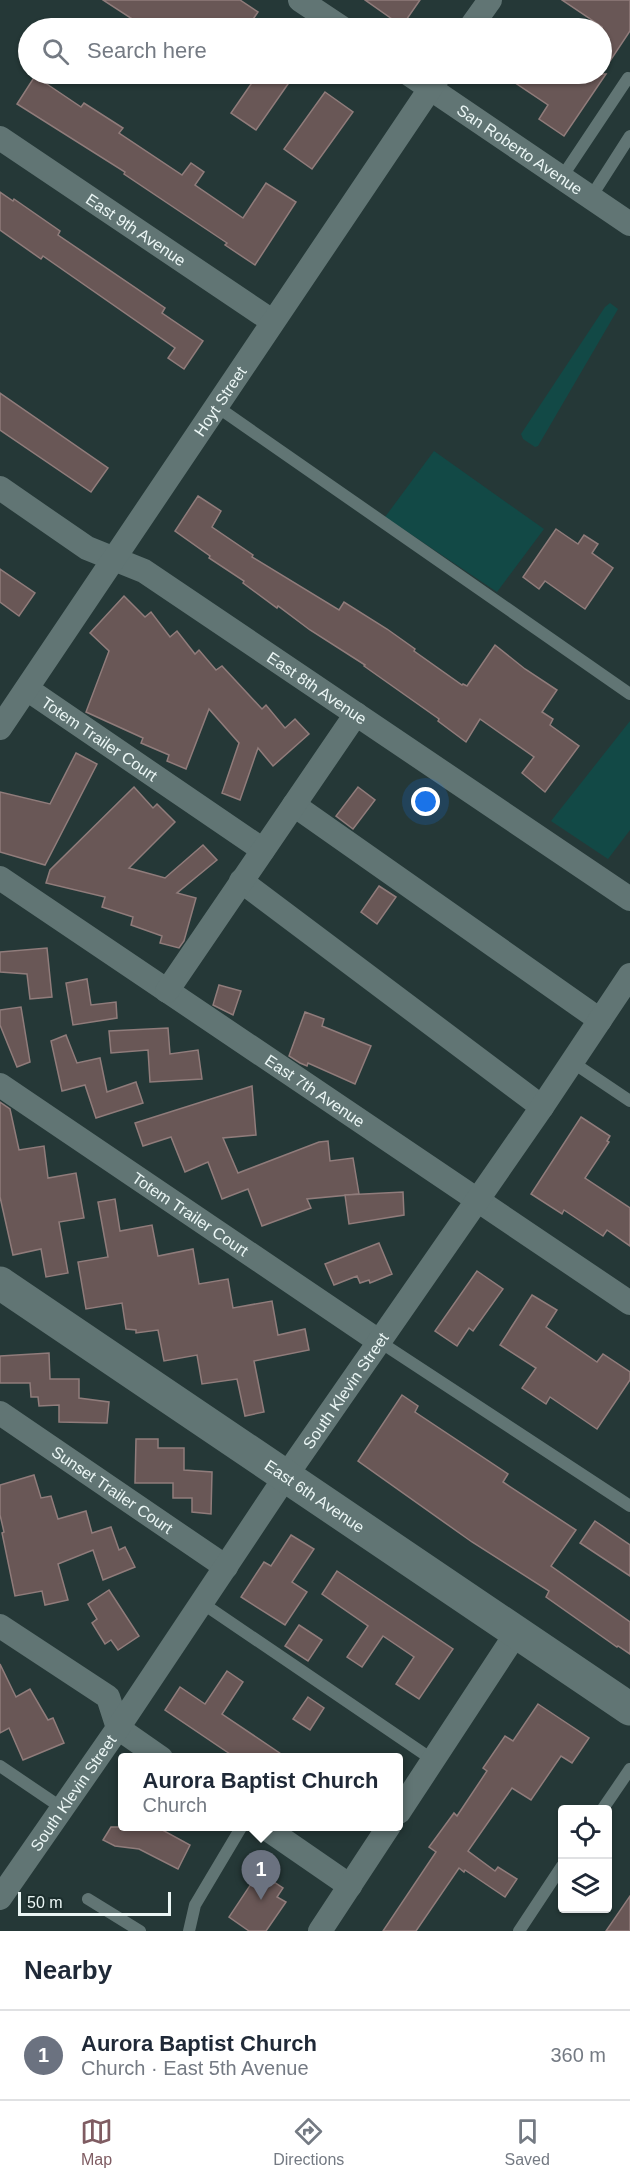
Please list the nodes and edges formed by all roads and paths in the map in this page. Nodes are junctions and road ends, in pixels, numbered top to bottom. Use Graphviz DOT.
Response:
graph roads {
  1 [pos="300,0"];
  2 [pos="490,0"];
  3 [pos="327,18"];
  4 [pos="477,18"];
  5 [pos="630,80"];
  6 [pos="433,84"];
  7 [pos="439,84"];
  8 [pos="630,136"];
  9 [pos="0,138"];
  10 [pos="561,177"];
  11 [pos="591,197"];
  12 [pos="630,224"];
  13 [pos="272,321"];
  14 [pos="216,406"];
  15 [pos="0,488"];
  16 [pos="115,559"];
  17 [pos="27,689"];
  18 [pos="630,694"];
  19 [pos="356,714"];
  20 [pos="0,728"];
  21 [pos="294,805"];
  22 [pos="263,850"];
  23 [pos="0,878"];
  24 [pos="242,881"];
  25 [pos="630,899"];
  26 [pos="630,975"];
  27 [pos="167,991"];
  28 [pos="600,1020"];
  29 [pos="572,1062"];
  30 [pos="0,1085"];
  31 [pos="630,1101"];
  32 [pos="542,1107"];
  33 [pos="477,1201"];
  34 [pos="0,1283"];
  35 [pos="630,1303"];
  36 [pos="380,1342"];
  37 [pos="0,1413"];
  38 [pos="286,1476"];
  39 [pos="630,1506"];
  40 [pos="226,1567"];
  41 [pos="202,1603"];
  42 [pos="0,1626"];
  43 [pos="517,1632"];
  44 [pos="630,1708"];
  45 [pos="118,1728"];
  46 [pos="154,1753"];
  47 [pos="433,1760"];
  48 [pos="0,1766"];
  49 [pos="630,1769"];
  50 [pos="605,1805"];
  51 [pos="403,1806"];
  52 [pos="62,1808"];
  53 [pos="240,1831"];
  54 [pos="269,1831"];
  55 [pos="386,1831"];
  56 [pos="558,1872"];
  57 [pos="350,1886"];
  58 [pos="0,1897"];
  59 [pos="88,1899"];
  60 [pos="140,1931"];
  61 [pos="189,1931"];
  62 [pos="320,1931"];
  63 [pos="519,1931"];
  1 -- 3 [label="street"];
  2 -- 4 [label="street"];
  5 -- 10 [label="lane"];
  6 -- 13 [label="street, Hoyt Street"];
  7 -- 10 [label="street, San Roberto Avenue"];
  8 -- 11 [label="lane"];
  9 -- 13 [label="street, East 9th Avenue"];
  10 -- 11 [label="street, San Roberto Avenue"];
  11 -- 12 [label="street, San Roberto Avenue"];
  13 -- 14 [label="street, Hoyt Street"];
  14 -- 16 [label="street, Hoyt Street"];
  14 -- 18 [label="lane"];
  15 -- 16 [label="street, East 8th Avenue"];
  16 -- 17 [label="street, Hoyt Street"];
  16 -- 19 [label="street, East 8th Avenue"];
  17 -- 20 [label="street, Hoyt Street"];
  17 -- 22 [label="street, Totem Trailer Court"];
  19 -- 21 [label="street"];
  19 -- 25 [label="street, East 8th Avenue"];
  21 -- 22 [label="street"];
  21 -- 28 [label="street"];
  22 -- 24 [label="street"];
  23 -- 27 [label="street, East 7th Avenue"];
  24 -- 27 [label="street"];
  24 -- 32 [label="street"];
  26 -- 28 [label="street, South Klevin Street"];
  27 -- 33 [label="street, East 7th Avenue"];
  28 -- 29 [label="street, South Klevin Street"];
  29 -- 31 [label="lane"];
  29 -- 32 [label="street, South Klevin Street"];
  30 -- 36 [label="street, Totem Trailer Court"];
  32 -- 33 [label="street, South Klevin Street"];
  33 -- 35 [label="street, East 7th Avenue"];
  33 -- 36 [label="street, South Klevin Street"];
  34 -- 38 [label="street, East 6th Avenue"];
  36 -- 38 [label="street, South Klevin Street"];
  36 -- 39 [label="lane"];
  37 -- 40 [label="street, Sunset Trailer Court"];
  38 -- 40 [label="street, South Klevin Street"];
  38 -- 43 [label="street, East 6th Avenue"];
  40 -- 41 [label="street, South Klevin Street"];
  41 -- 45 [label="street, South Klevin Street"];
  41 -- 47 [label="lane"];
  42 -- 45 [label="street"];
  43 -- 44 [label="street, East 6th Avenue"];
  43 -- 47 [label="street"];
  45 -- 46 [label="street"];
  45 -- 52 [label="street, South Klevin Street"];
  47 -- 51 [label="street"];
  48 -- 52 [label="lane"];
  49 -- 50 [label="lane"];
  52 -- 58 [label="street, South Klevin Street"];
  53 -- 61 [label="lane"];
  54 -- 57 [label="street"];
  55 -- 57 [label="street"];
  56 -- 63 [label="lane"];
  57 -- 62 [label="street"];
  59 -- 60 [label="lane"];
}
